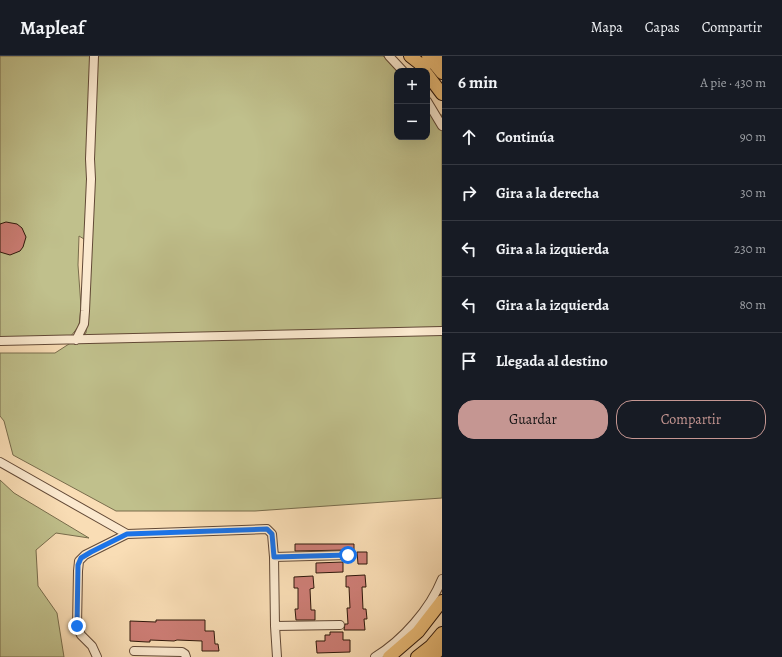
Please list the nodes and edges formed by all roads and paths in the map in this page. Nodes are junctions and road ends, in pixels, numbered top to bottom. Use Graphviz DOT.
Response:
graph roads {
  1 [pos="94,56"];
  2 [pos="389,56"];
  3 [pos="410,56"];
  4 [pos="428,56"];
  5 [pos="437,56"];
  6 [pos="442,62"];
  7 [pos="401,68"];
  8 [pos="423,68"];
  9 [pos="442,73"];
  10 [pos="430,78"];
  11 [pos="442,94"];
  12 [pos="428,104"];
  13 [pos="442,126"];
  14 [pos="442,331"];
  15 [pos="76,340"];
  16 [pos="0,341"];
  17 [pos="0,462"];
  18 [pos="127,534"];
  19 [pos="348,555"];
  20 [pos="274,557"];
  21 [pos="442,579"];
  22 [pos="442,601"];
  23 [pos="442,610"];
  24 [pos="340,625"];
  25 [pos="275,626"];
  26 [pos="442,632"];
  27 [pos="442,647"];
  28 [pos="134,651"];
  29 [pos="97,657"];
  30 [pos="186,657"];
  31 [pos="277,657"];
  32 [pos="375,657"];
  33 [pos="389,657"];
  34 [pos="399,657"];
  35 [pos="417,657"];
  36 [pos="432,657"];
  1 -- 15 [label="lane"];
  2 -- 7 [label="lane"];
  3 -- 8 [label="highway"];
  4 -- 9 [label="highway"];
  5 -- 6 [label="main road"];
  10 -- 11 [label="highway"];
  12 -- 13 [label="lane"];
  14 -- 15 [label="lane"];
  15 -- 16 [label="lane"];
  17 -- 18 [label="lane"];
  18 -- 20 [label="lane"];
  18 -- 29 [label="lane"];
  19 -- 20 [label="lane"];
  20 -- 25 [label="lane"];
  21 -- 32 [label="lane"];
  22 -- 33 [label="highway"];
  23 -- 34 [label="highway"];
  24 -- 25 [label="lane"];
  25 -- 31 [label="lane"];
  26 -- 35 [label="highway"];
  27 -- 36 [label="highway"];
  28 -- 30 [label="lane"];
}
